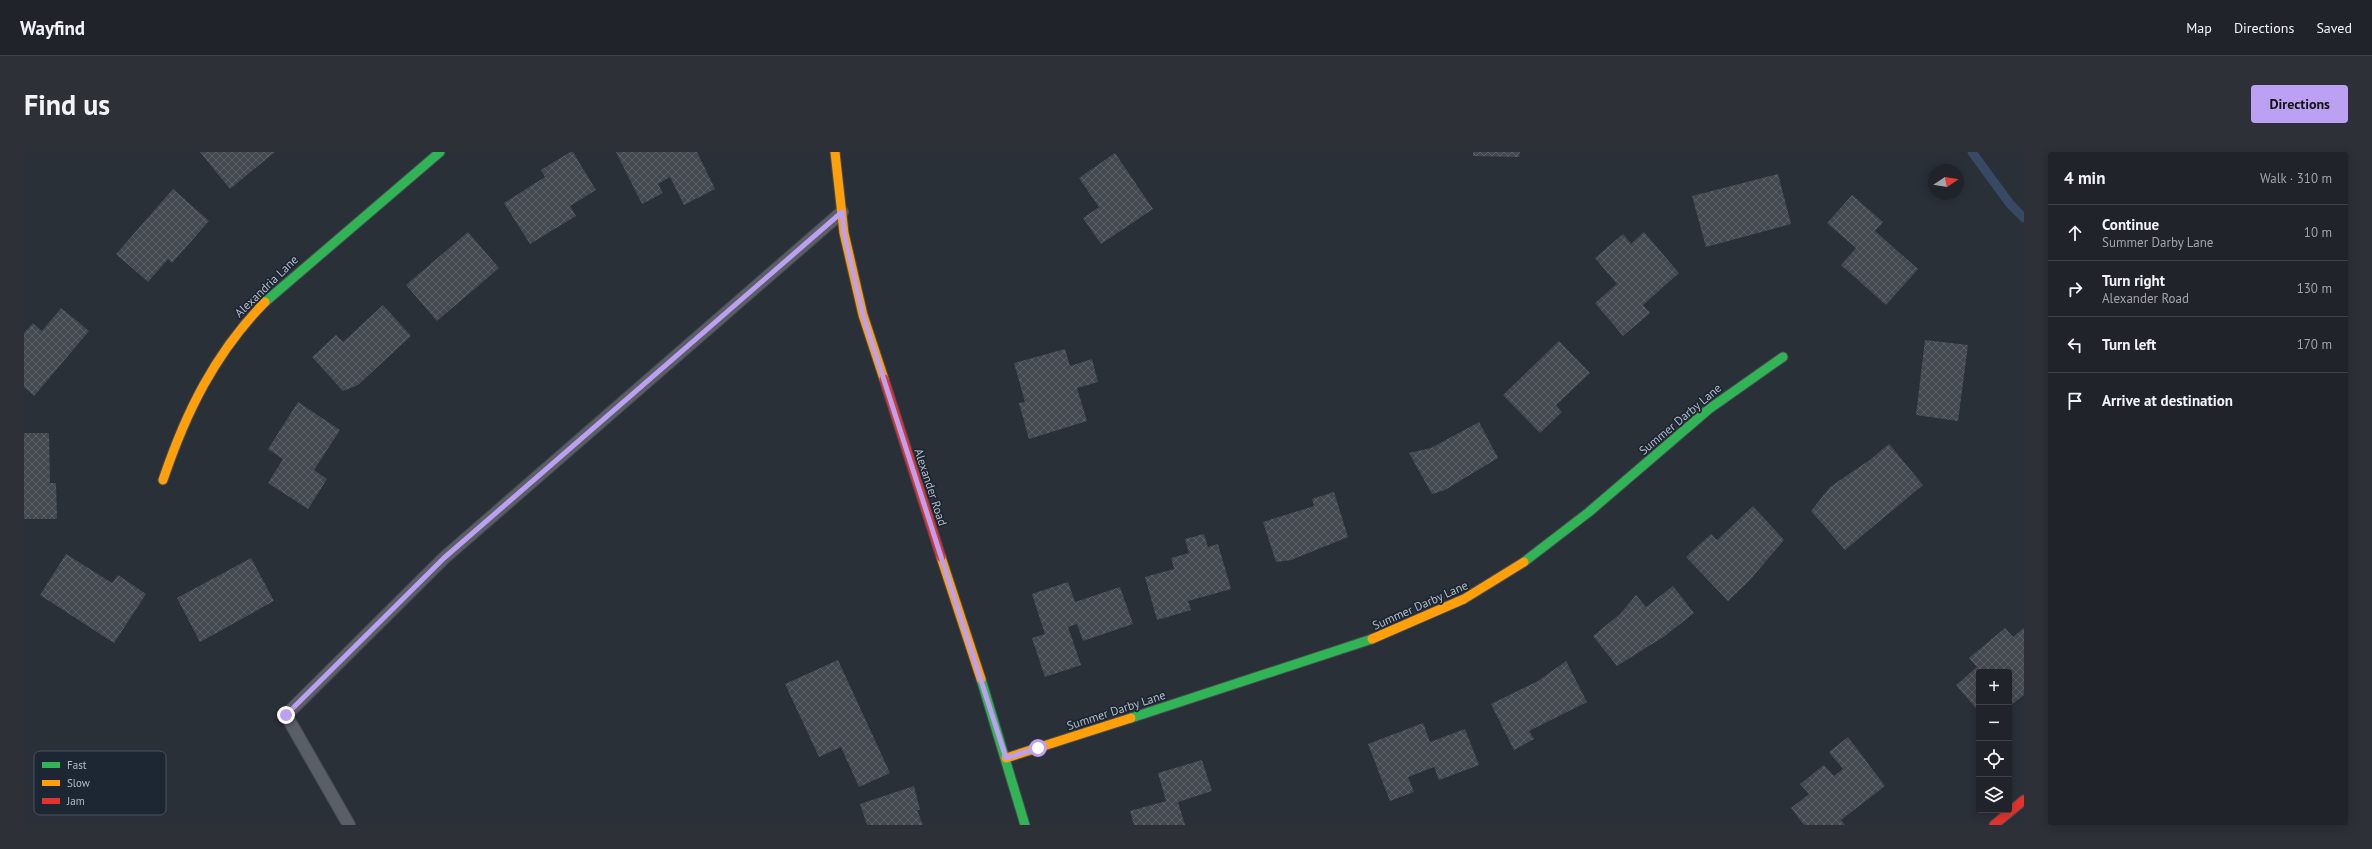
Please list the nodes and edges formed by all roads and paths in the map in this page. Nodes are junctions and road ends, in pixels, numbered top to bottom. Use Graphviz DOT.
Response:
graph roads {
  1 [pos="440,152"];
  2 [pos="835,152"];
  3 [pos="842,212"];
  4 [pos="1783,357"];
  5 [pos="163,480"];
  6 [pos="1006,758"];
  7 [pos="2024,800"];
  8 [pos="349,825"];
  9 [pos="1025,825"];
  10 [pos="1994,825"];
  1 -- 5 [label="street, Alexandria Lane"];
  2 -- 3 [label="street, Alexander Road"];
  3 -- 6 [label="street, Alexander Road"];
  3 -- 8 [label="lane"];
  4 -- 6 [label="street, Summer Darby Lane"];
  6 -- 9 [label="street, Alexander Road"];
  7 -- 10 [label="street"];
}
